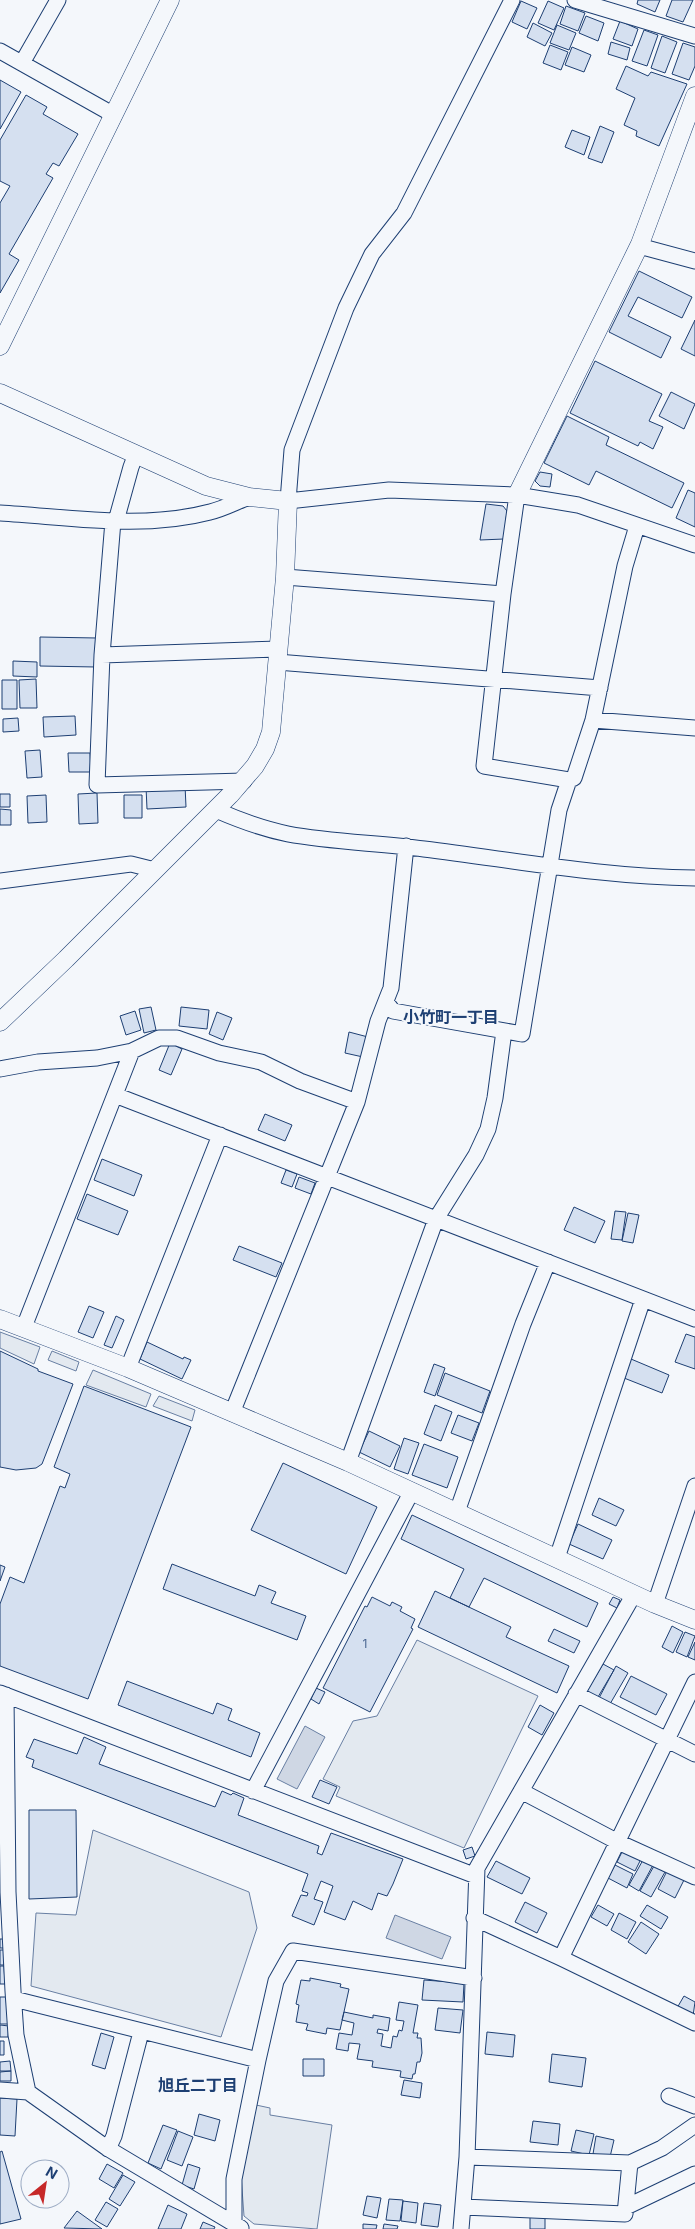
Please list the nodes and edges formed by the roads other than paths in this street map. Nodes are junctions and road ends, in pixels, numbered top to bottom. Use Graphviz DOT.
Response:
graph roads {
  1 [pos="58,0"];
  2 [pos="512,0"];
  3 [pos="575,0"];
  4 [pos="168,1"];
  5 [pos="695,36"];
  6 [pos="0,51"];
  7 [pos="22,63"];
  8 [pos="695,96"];
  9 [pos="114,115"];
  10 [pos="639,246"];
  11 [pos="695,261"];
  12 [pos="0,346"];
  13 [pos="0,392"];
  14 [pos="136,454"];
  15 [pos="517,495"];
  16 [pos="249,497"];
  17 [pos="288,501"];
  18 [pos="0,513"];
  19 [pos="115,521"];
  20 [pos="638,526"];
  21 [pos="695,545"];
  22 [pos="285,577"];
  23 [pos="503,594"];
  24 [pos="102,655"];
  25 [pos="278,656"];
  26 [pos="493,679"];
  27 [pos="600,688"];
  28 [pos="593,720"];
  29 [pos="695,728"];
  30 [pos="569,780"];
  31 [pos="244,781"];
  32 [pos="216,810"];
  33 [pos="406,846"];
  34 [pos="549,865"];
  35 [pos="155,870"];
  36 [pos="695,878"];
  37 [pos="0,881"];
  38 [pos="386,1002"];
  39 [pos="0,1022"];
  40 [pos="504,1031"];
  41 [pos="132,1051"];
  42 [pos="0,1069"];
  43 [pos="115,1095"];
  44 [pos="357,1102"];
  45 [pos="220,1135"];
  46 [pos="327,1178"];
  47 [pos="436,1219"];
  48 [pos="548,1262"];
  49 [pos="643,1299"];
  50 [pos="0,1319"];
  51 [pos="695,1319"];
  52 [pos="24,1327"];
  53 [pos="128,1368"];
  54 [pos="232,1414"];
  55 [pos="348,1462"];
  56 [pos="695,1486"];
  57 [pos="412,1491"];
  58 [pos="457,1512"];
  59 [pos="557,1558"];
  60 [pos="634,1594"];
  61 [pos="655,1604"];
  62 [pos="695,1620"];
  63 [pos="695,1682"];
  64 [pos="3,1694"];
  65 [pos="576,1694"];
  66 [pos="667,1742"];
  67 [pos="695,1754"];
  68 [pos="253,1791"];
  69 [pos="521,1791"];
  70 [pos="618,1842"];
  71 [pos="476,1876"];
  72 [pos="695,1877"];
  73 [pos="474,1918"];
  74 [pos="561,1958"];
  75 [pos="474,1978"];
  76 [pos="14,1999"];
  77 [pos="695,2023"];
  78 [pos="141,2032"];
  79 [pos="258,2060"];
  80 [pos="0,2090"];
  81 [pos="28,2092"];
  82 [pos="669,2096"];
  83 [pos="695,2106"];
  84 [pos="695,2125"];
  85 [pos="108,2149"];
  86 [pos="468,2158"];
  87 [pos="630,2163"];
  88 [pos="695,2174"];
  89 [pos="463,2207"];
  90 [pos="626,2207"];
  91 [pos="238,2227"];
  92 [pos="460,2229"];
  1 -- 7 [label="street"];
  2 -- 17 [label="street"];
  3 -- 5 [label="street"];
  4 -- 9 [label="street"];
  6 -- 7 [label="street"];
  7 -- 9 [label="street"];
  8 -- 10 [label="street"];
  9 -- 12 [label="street"];
  10 -- 11 [label="street"];
  10 -- 15 [label="street"];
  13 -- 14 [label="street"];
  14 -- 16 [label="street"];
  14 -- 19 [label="street"];
  15 -- 17 [label="street"];
  15 -- 20 [label="street"];
  15 -- 23 [label="street"];
  16 -- 17 [label="street"];
  16 -- 19 [label="street"];
  17 -- 22 [label="street"];
  18 -- 19 [label="street"];
  19 -- 24 [label="street"];
  20 -- 21 [label="street"];
  20 -- 27 [label="street"];
  22 -- 23 [label="street"];
  22 -- 25 [label="street"];
  23 -- 26 [label="street"];
  24 -- 25 [label="street"];
  24 -- 31 [label="street"];
  25 -- 26 [label="street"];
  25 -- 31 [label="street"];
  26 -- 27 [label="street"];
  26 -- 30 [label="street"];
  27 -- 28 [label="street"];
  28 -- 29 [label="street"];
  28 -- 30 [label="street"];
  30 -- 34 [label="street"];
  31 -- 32 [label="street"];
  32 -- 33 [label="street"];
  32 -- 35 [label="street"];
  33 -- 34 [label="street"];
  33 -- 38 [label="street"];
  34 -- 36 [label="street"];
  34 -- 40 [label="street"];
  35 -- 37 [label="street"];
  35 -- 39 [label="street"];
  38 -- 40 [label="street"];
  38 -- 44 [label="street"];
  40 -- 47 [label="street"];
  41 -- 42 [label="street"];
  41 -- 43 [label="street"];
  41 -- 44 [label="street"];
  43 -- 45 [label="street"];
  43 -- 52 [label="street"];
  44 -- 46 [label="street"];
  45 -- 46 [label="street"];
  45 -- 53 [label="street"];
  46 -- 47 [label="street"];
  46 -- 54 [label="street"];
  47 -- 48 [label="street"];
  47 -- 55 [label="street"];
  48 -- 49 [label="street"];
  48 -- 58 [label="street"];
  49 -- 51 [label="street"];
  49 -- 59 [label="street"];
  50 -- 52 [label="street"];
  52 -- 53 [label="street"];
  53 -- 54 [label="street"];
  54 -- 55 [label="street"];
  55 -- 57 [label="street"];
  56 -- 61 [label="street"];
  57 -- 58 [label="street"];
  57 -- 68 [label="street"];
  58 -- 59 [label="street"];
  59 -- 60 [label="street"];
  60 -- 61 [label="street"];
  60 -- 65 [label="street"];
  61 -- 62 [label="street"];
  63 -- 66 [label="street"];
  64 -- 68 [label="street"];
  64 -- 76 [label="street"];
  65 -- 66 [label="street"];
  65 -- 69 [label="street"];
  66 -- 67 [label="street"];
  66 -- 70 [label="street"];
  68 -- 71 [label="street"];
  69 -- 70 [label="street"];
  69 -- 71 [label="street"];
  70 -- 72 [label="street"];
  70 -- 74 [label="street"];
  71 -- 73 [label="street"];
  73 -- 74 [label="street"];
  73 -- 75 [label="street"];
  74 -- 77 [label="street"];
  75 -- 79 [label="street"];
  75 -- 86 [label="street"];
  76 -- 78 [label="street"];
  76 -- 81 [label="street"];
  78 -- 79 [label="street"];
  78 -- 85 [label="street"];
  79 -- 91 [label="street"];
  80 -- 81 [label="street"];
  81 -- 85 [label="street"];
  82 -- 83 [label="street"];
  84 -- 87 [label="street"];
  85 -- 91 [label="street"];
  86 -- 87 [label="street"];
  86 -- 89 [label="street"];
  87 -- 90 [label="street"];
  88 -- 90 [label="street"];
  89 -- 90 [label="street"];
  89 -- 92 [label="street"];
}
